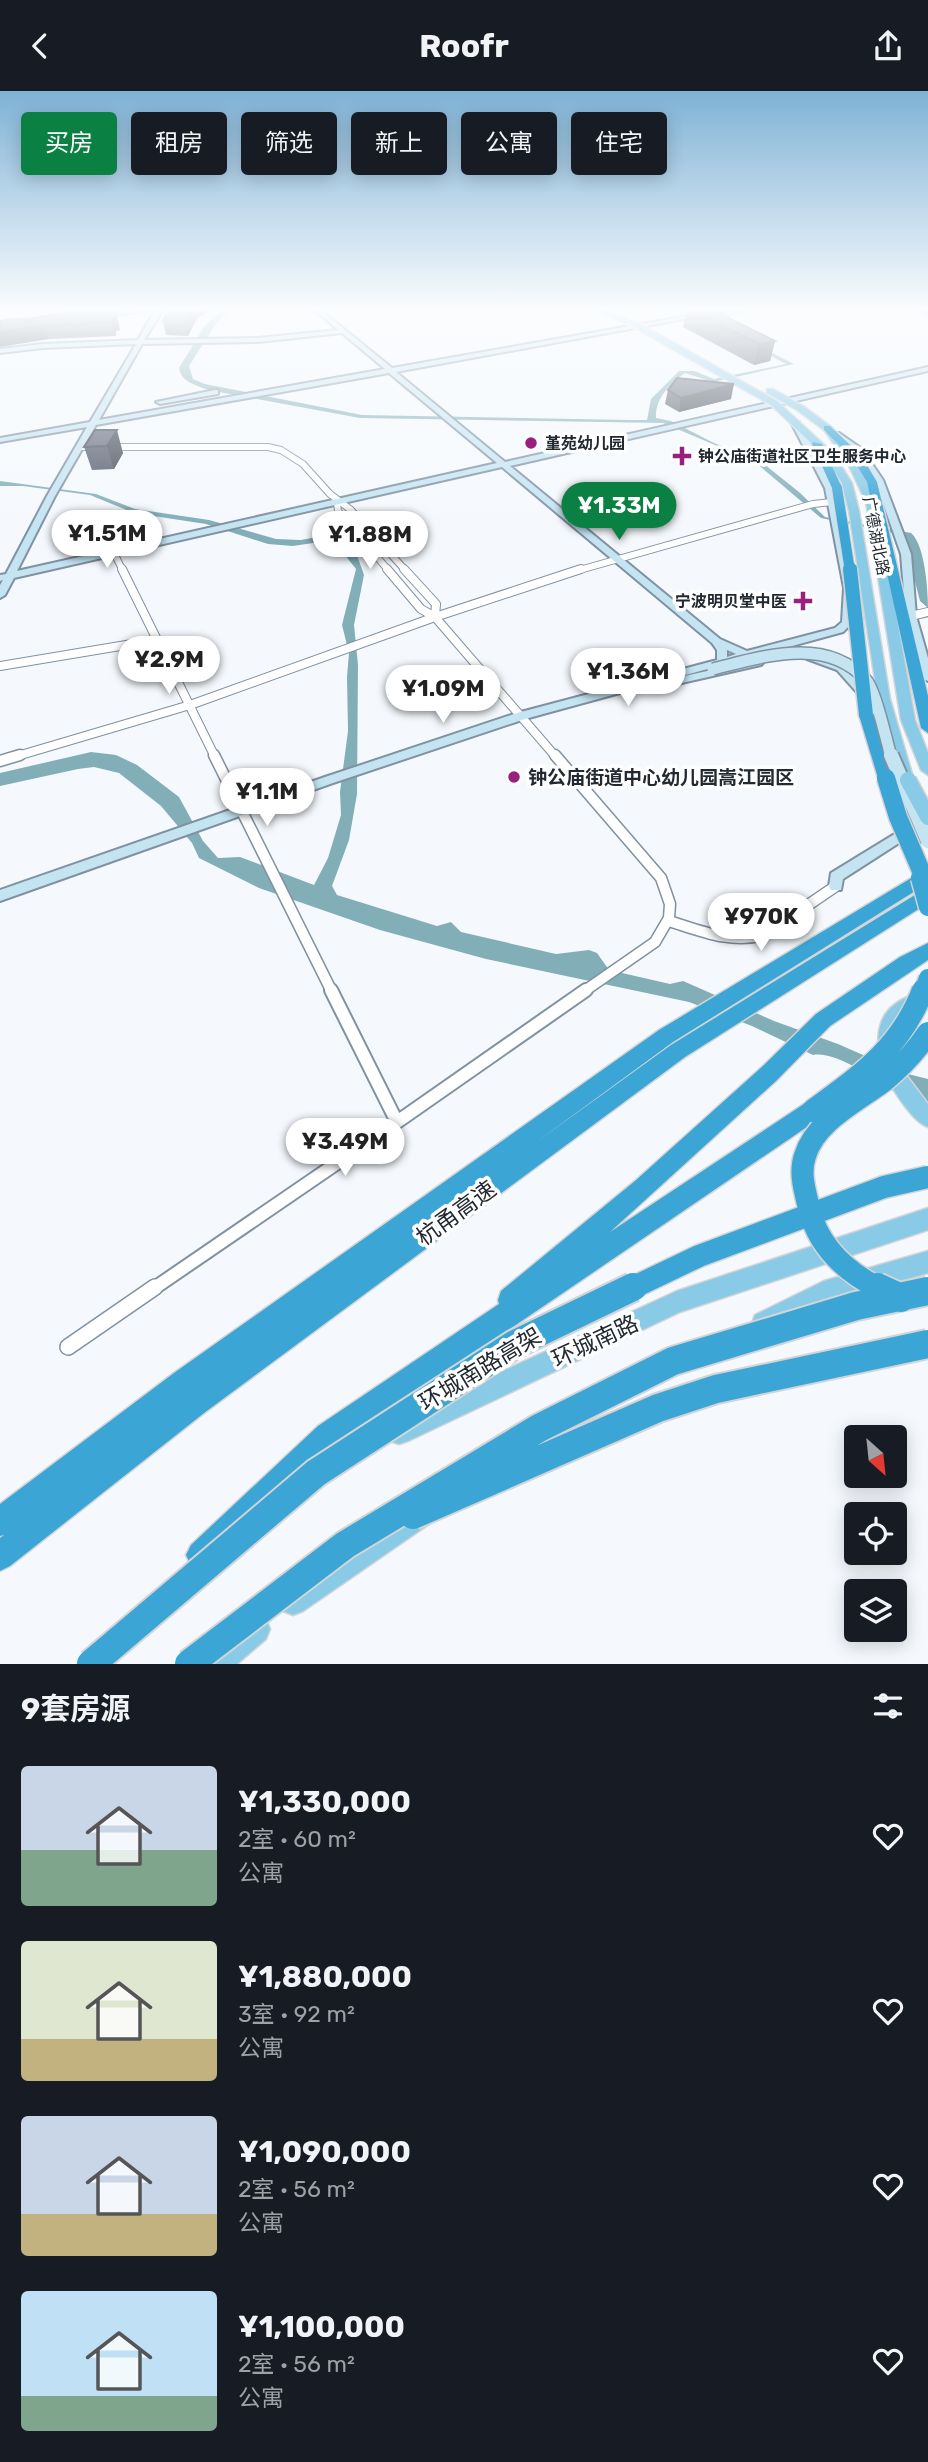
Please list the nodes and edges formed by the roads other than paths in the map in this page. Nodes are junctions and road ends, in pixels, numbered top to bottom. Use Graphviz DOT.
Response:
graph roads {
  1 [pos="119,380"];
  2 [pos="283,380"];
  3 [pos="333,380"];
  4 [pos="403,380"];
  5 [pos="735,380"];
  6 [pos="750,380"];
  7 [pos="878,380"];
  8 [pos="274,382"];
  9 [pos="247,387"];
  10 [pos="787,401"];
  11 [pos="774,403"];
  12 [pos="100,413"];
  13 [pos="94,424"];
  14 [pos="796,424"];
  15 [pos="827,428"];
  16 [pos="0,431"];
  17 [pos="0,440"];
  18 [pos="817,444"];
  19 [pos="81,447"];
  20 [pos="504,465"];
  21 [pos="834,495"];
  22 [pos="337,503"];
  23 [pos="114,553"];
  24 [pos="615,558"];
  25 [pos="5,577"];
  26 [pos="0,595"];
  27 [pos="926,613"];
  28 [pos="911,616"];
  29 [pos="435,617"];
  30 [pos="156,640"];
  31 [pos="716,641"];
  32 [pos="746,655"];
  33 [pos="717,665"];
  34 [pos="0,666"];
  35 [pos="928,678"];
  36 [pos="659,684"];
  37 [pos="190,705"];
  38 [pos="523,718"];
  39 [pos="928,728"];
  40 [pos="0,761"];
  41 [pos="928,770"];
  42 [pos="245,814"];
  43 [pos="928,816"];
  44 [pos="911,829"];
  45 [pos="928,841"];
  46 [pos="914,854"];
  47 [pos="928,875"];
  48 [pos="836,886"];
  49 [pos="928,887"];
  50 [pos="928,894"];
  51 [pos="0,896"];
  52 [pos="0,905"];
  53 [pos="928,907"];
  54 [pos="669,921"];
  55 [pos="928,951"];
  56 [pos="781,976"];
  57 [pos="928,978"];
  58 [pos="928,996"];
  59 [pos="928,1034"];
  60 [pos="672,1043"];
  61 [pos="928,1118"];
  62 [pos="397,1122"];
  63 [pos="928,1177"];
  64 [pos="928,1219"];
  65 [pos="928,1262"];
  66 [pos="928,1291"];
  67 [pos="928,1302"];
  68 [pos="928,1344"];
  69 [pos="68,1347"];
  70 [pos="423,1370"];
  71 [pos="0,1522"];
  72 [pos="345,1545"];
  73 [pos="0,1556"];
  74 [pos="117,1639"];
  75 [pos="86,1664"];
  76 [pos="91,1664"];
  77 [pos="189,1664"];
  78 [pos="216,1664"];
  1 -- 12 [label="street"];
  2 -- 8 [label="street"];
  3 -- 13 [label="street"];
  4 -- 20 [label="street"];
  5 -- 11 [label="main road, 广德湖北路"];
  6 -- 10 [label="main road, 广德湖北路"];
  7 -- 10 [label="street"];
  9 -- 12 [label="street"];
  10 -- 11 [label="street"];
  10 -- 15 [label="main road, 广德湖北路"];
  11 -- 14 [label="main road, 广德湖北路"];
  11 -- 20 [label="street"];
  12 -- 13 [label="street"];
  12 -- 16 [label="street"];
  13 -- 17 [label="street"];
  13 -- 19 [label="street"];
  14 -- 18 [label="main road, 广德湖北路"];
  14 -- 21 [label="street"];
  15 -- 28 [label="street"];
  15 -- 39 [label="highway"];
  15 -- 41 [label="main road, 广德湖北路"];
  18 -- 21 [label="highway"];
  18 -- 43 [label="main road, 广德湖北路, bridge"];
  19 -- 22 [label="street"];
  19 -- 25 [label="street"];
  20 -- 22 [label="street"];
  20 -- 24 [label="street"];
  21 -- 24 [label="street"];
  21 -- 32 [label="street"];
  21 -- 46 [label="highway, bridge"];
  22 -- 23 [label="street"];
  22 -- 29 [label="street"];
  22 -- 29 [label="street"];
  23 -- 25 [label="street"];
  23 -- 30 [label="street"];
  24 -- 29 [label="street"];
  24 -- 31 [label="street"];
  25 -- 26 [label="street"];
  27 -- 28 [label="street"];
  28 -- 35 [label="street"];
  29 -- 37 [label="street"];
  29 -- 38 [label="street"];
  30 -- 34 [label="street"];
  30 -- 37 [label="street"];
  31 -- 32 [label="street"];
  31 -- 33 [label="street"];
  32 -- 33 [label="street"];
  33 -- 36 [label="street"];
  33 -- 38 [label="street"];
  33 -- 45 [label="street, bridge"];
  36 -- 38 [label="street"];
  36 -- 44 [label="street"];
  37 -- 40 [label="street"];
  37 -- 42 [label="street"];
  38 -- 42 [label="street"];
  38 -- 42 [label="street"];
  38 -- 54 [label="street"];
  42 -- 51 [label="street"];
  42 -- 52 [label="street"];
  42 -- 62 [label="street"];
  43 -- 44 [label="street"];
  44 -- 48 [label="street"];
  46 -- 49 [label="highway, bridge"];
  46 -- 53 [label="highway, bridge"];
  47 -- 56 [label="highway, 杭甬高速"];
  48 -- 54 [label="street"];
  50 -- 56 [label="highway, 杭甬高速"];
  54 -- 62 [label="street"];
  55 -- 70 [label="highway"];
  56 -- 60 [label="highway, 杭甬高速"];
  57 -- 70 [label="highway, bridge"];
  58 -- 61 [label="main road, bridge"];
  59 -- 67 [label="highway, bridge"];
  60 -- 71 [label="highway, 杭甬高速"];
  60 -- 73 [label="highway, 杭甬高速"];
  62 -- 69 [label="street"];
  63 -- 74 [label="highway, 环城南路高架, bridge"];
  64 -- 75 [label="main road, 环城南路"];
  65 -- 78 [label="main road"];
  66 -- 72 [label="highway, bridge"];
  68 -- 72 [label="highway, bridge"];
  70 -- 74 [label="highway, bridge"];
  72 -- 77 [label="highway, bridge"];
  74 -- 76 [label="highway, 环城南路高架, bridge"];
}
